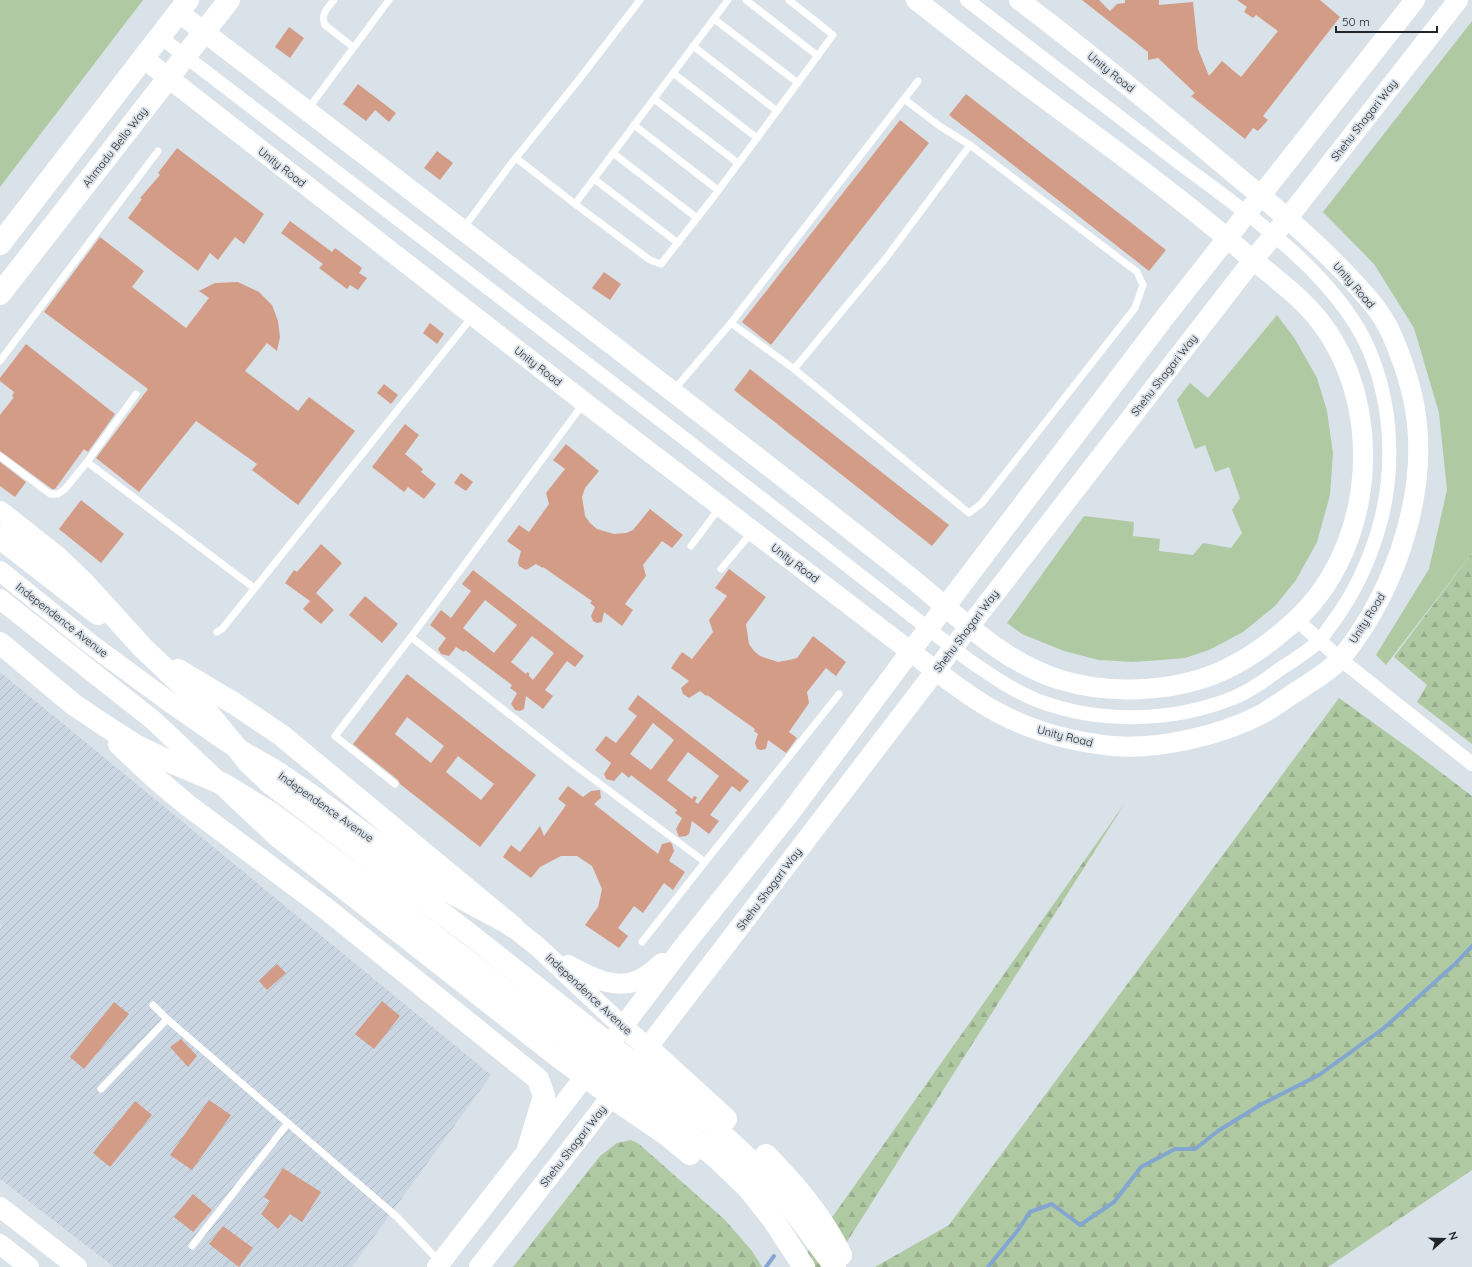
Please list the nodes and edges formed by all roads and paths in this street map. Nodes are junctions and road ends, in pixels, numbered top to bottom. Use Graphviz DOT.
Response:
graph roads {
  1 [pos="228,0"];
  2 [pos="334,0"];
  3 [pos="389,0"];
  4 [pos="640,0"];
  5 [pos="728,0"];
  6 [pos="746,0"];
  7 [pos="789,0"];
  8 [pos="916,0"];
  9 [pos="967,0"];
  10 [pos="1020,0"];
  11 [pos="1415,0"];
  12 [pos="1458,0"];
  13 [pos="183,6"];
  14 [pos="714,19"];
  15 [pos="204,32"];
  16 [pos="160,36"];
  17 [pos="693,46"];
  18 [pos="354,47"];
  19 [pos="186,56"];
  20 [pos="818,56"];
  21 [pos="143,58"];
  22 [pos="673,73"];
  23 [pos="169,79"];
  24 [pos="918,81"];
  25 [pos="798,83"];
  26 [pos="654,99"];
  27 [pos="904,100"];
  28 [pos="307,111"];
  29 [pos="777,111"];
  30 [pos="634,125"];
  31 [pos="757,138"];
  32 [pos="970,145"];
  33 [pos="158,151"];
  34 [pos="613,153"];
  35 [pos="516,158"];
  36 [pos="738,163"];
  37 [pos="594,179"];
  38 [pos="718,190"];
  39 [pos="1261,196"];
  40 [pos="575,204"];
  41 [pos="1247,215"];
  42 [pos="697,218"];
  43 [pos="1287,219"];
  44 [pos="462,230"];
  45 [pos="1273,236"];
  46 [pos="1228,239"];
  47 [pos="0,244"];
  48 [pos="678,244"];
  49 [pos="1253,260"];
  50 [pos="0,294"];
  51 [pos="473,316"];
  52 [pos="731,323"];
  53 [pos="0,361"];
  54 [pos="794,370"];
  55 [pos="673,391"];
  56 [pos="136,394"];
  57 [pos="584,402"];
  58 [pos="0,456"];
  59 [pos="87,462"];
  60 [pos="720,506"];
  61 [pos="0,512"];
  62 [pos="753,531"];
  63 [pos="0,538"];
  64 [pos="691,546"];
  65 [pos="721,569"];
  66 [pos="0,571"];
  67 [pos="254,588"];
  68 [pos="0,599"];
  69 [pos="945,607"];
  70 [pos="1297,620"];
  71 [pos="969,627"];
  72 [pos="928,628"];
  73 [pos="217,632"];
  74 [pos="411,637"];
  75 [pos="1320,640"];
  76 [pos="0,643"];
  77 [pos="143,648"];
  78 [pos="953,648"];
  79 [pos="910,652"];
  80 [pos="1340,659"];
  81 [pos="936,671"];
  82 [pos="185,681"];
  83 [pos="839,694"];
  84 [pos="135,751"];
  85 [pos="1470,762"];
  86 [pos="395,784"];
  87 [pos="705,862"];
  88 [pos="513,927"];
  89 [pos="642,942"];
  90 [pos="538,947"];
  91 [pos="682,948"];
  92 [pos="153,1005"];
  93 [pos="167,1019"];
  94 [pos="619,1032"];
  95 [pos="643,1053"];
  96 [pos="587,1074"];
  97 [pos="101,1089"];
  98 [pos="614,1093"];
  99 [pos="288,1123"];
  100 [pos="528,1149"];
  101 [pos="0,1207"];
  102 [pos="0,1244"];
  103 [pos="192,1246"];
  104 [pos="438,1265"];
  105 [pos="29,1267"];
  106 [pos="77,1267"];
  107 [pos="479,1267"];
  108 [pos="791,1267"];
  109 [pos="804,1267"];
  110 [pos="835,1267"];
  111 [pos="847,1267"];
  1 -- 15 [label="main road, Ahmadu Bello Way"];
  2 -- 18 [label="lane"];
  3 -- 18 [label="lane"];
  4 -- 35 [label="lane"];
  5 -- 14 [label="lane"];
  6 -- 20 [label="lane"];
  7 -- 20 [label="lane"];
  8 -- 46 [label="main road"];
  9 -- 41 [label="street, Unity Road"];
  10 -- 39 [label="main road, Unity Road"];
  11 -- 39 [label="main road"];
  12 -- 43 [label="main road, Shehu Shagari Way"];
  13 -- 15 [label="main road"];
  13 -- 16 [label="main road"];
  14 -- 17 [label="lane"];
  14 -- 25 [label="lane"];
  15 -- 19 [label="main road, Ahmadu Bello Way"];
  15 -- 28 [label="main road"];
  16 -- 19 [label="street, Unity Road"];
  16 -- 21 [label="main road"];
  17 -- 22 [label="lane"];
  17 -- 29 [label="lane"];
  18 -- 28 [label="lane"];
  19 -- 23 [label="main road, Ahmadu Bello Way"];
  19 -- 72 [label="street, Unity Road"];
  20 -- 25 [label="lane"];
  21 -- 23 [label="main road, Unity Road"];
  21 -- 47 [label="main road"];
  22 -- 26 [label="lane"];
  22 -- 31 [label="lane"];
  23 -- 50 [label="main road, Ahmadu Bello Way"];
  23 -- 51 [label="main road, Unity Road"];
  24 -- 27 [label="lane"];
  25 -- 29 [label="lane"];
  26 -- 30 [label="lane"];
  26 -- 36 [label="lane"];
  27 -- 32 [label="lane"];
  27 -- 52 [label="lane"];
  28 -- 44 [label="main road"];
  29 -- 31 [label="lane"];
  30 -- 34 [label="lane"];
  30 -- 38 [label="lane"];
  31 -- 36 [label="lane"];
  32 -- 54 [label="lane"];
  32 -- 54 [label="lane"];
  33 -- 53 [label="lane"];
  34 -- 37 [label="lane"];
  34 -- 42 [label="lane"];
  35 -- 40 [label="lane"];
  35 -- 44 [label="lane"];
  36 -- 38 [label="lane"];
  37 -- 40 [label="lane"];
  37 -- 48 [label="lane"];
  38 -- 42 [label="lane"];
  39 -- 41 [label="main road"];
  39 -- 43 [label="main road, Unity Road"];
  40 -- 48 [label="lane"];
  41 -- 45 [label="street, Unity Road"];
  41 -- 46 [label="main road"];
  42 -- 48 [label="lane"];
  43 -- 45 [label="main road, Shehu Shagari Way"];
  43 -- 80 [label="main road, Unity Road"];
  44 -- 55 [label="main road"];
  45 -- 49 [label="main road, Shehu Shagari Way"];
  45 -- 75 [label="street, Unity Road"];
  46 -- 49 [label="main road"];
  46 -- 69 [label="main road"];
  49 -- 70 [label="main road"];
  49 -- 71 [label="main road, Shehu Shagari Way"];
  51 -- 57 [label="main road, Unity Road"];
  51 -- 67 [label="lane"];
  52 -- 54 [label="lane"];
  52 -- 55 [label="lane"];
  55 -- 69 [label="main road"];
  56 -- 59 [label="lane"];
  57 -- 60 [label="main road, Unity Road"];
  57 -- 74 [label="lane"];
  58 -- 59 [label="lane"];
  59 -- 67 [label="lane"];
  60 -- 62 [label="main road, Unity Road"];
  60 -- 64 [label="lane"];
  61 -- 77 [label="main road"];
  62 -- 65 [label="lane"];
  62 -- 79 [label="main road, Unity Road"];
  63 -- 77 [label="main road"];
  66 -- 88 [label="main road, Independence Avenue"];
  67 -- 73 [label="lane"];
  68 -- 96 [label="main road, Independence Avenue"];
  69 -- 71 [label="main road"];
  69 -- 72 [label="main road"];
  70 -- 71 [label="main road"];
  70 -- 75 [label="street"];
  71 -- 78 [label="main road, Shehu Shagari Way"];
  72 -- 78 [label="street, Unity Road"];
  72 -- 79 [label="main road"];
  74 -- 86 [label="lane"];
  74 -- 87 [label="lane"];
  75 -- 78 [label="street, Unity Road"];
  75 -- 80 [label="street"];
  76 -- 84 [label="main road"];
  77 -- 82 [label="main road"];
  78 -- 81 [label="main road, Shehu Shagari Way"];
  79 -- 81 [label="main road, Unity Road"];
  79 -- 91 [label="main road"];
  80 -- 81 [label="main road, Unity Road"];
  80 -- 85 [label="street"];
  81 -- 95 [label="main road, Shehu Shagari Way"];
  82 -- 88 [label="main road"];
  82 -- 110 [label="main road, Independence Avenue"];
  83 -- 87 [label="lane"];
  84 -- 100 [label="main road"];
  84 -- 109 [label="main road"];
  87 -- 89 [label="lane"];
  88 -- 90 [label="main road, Independence Avenue"];
  90 -- 91 [label="main road"];
  90 -- 94 [label="main road, Independence Avenue"];
  91 -- 94 [label="main road"];
  92 -- 93 [label="lane"];
  93 -- 97 [label="lane"];
  93 -- 99 [label="lane"];
  94 -- 95 [label="main road, Independence Avenue"];
  94 -- 96 [label="main road"];
  95 -- 98 [label="main road, Shehu Shagari Way"];
  95 -- 111 [label="main road"];
  96 -- 98 [label="main road, Independence Avenue"];
  96 -- 100 [label="main road"];
  98 -- 107 [label="main road, Shehu Shagari Way"];
  98 -- 108 [label="main road"];
  99 -- 103 [label="lane"];
  99 -- 104 [label="lane"];
  100 -- 104 [label="main road"];
  101 -- 106 [label="main road"];
  102 -- 105 [label="main road"];
}
